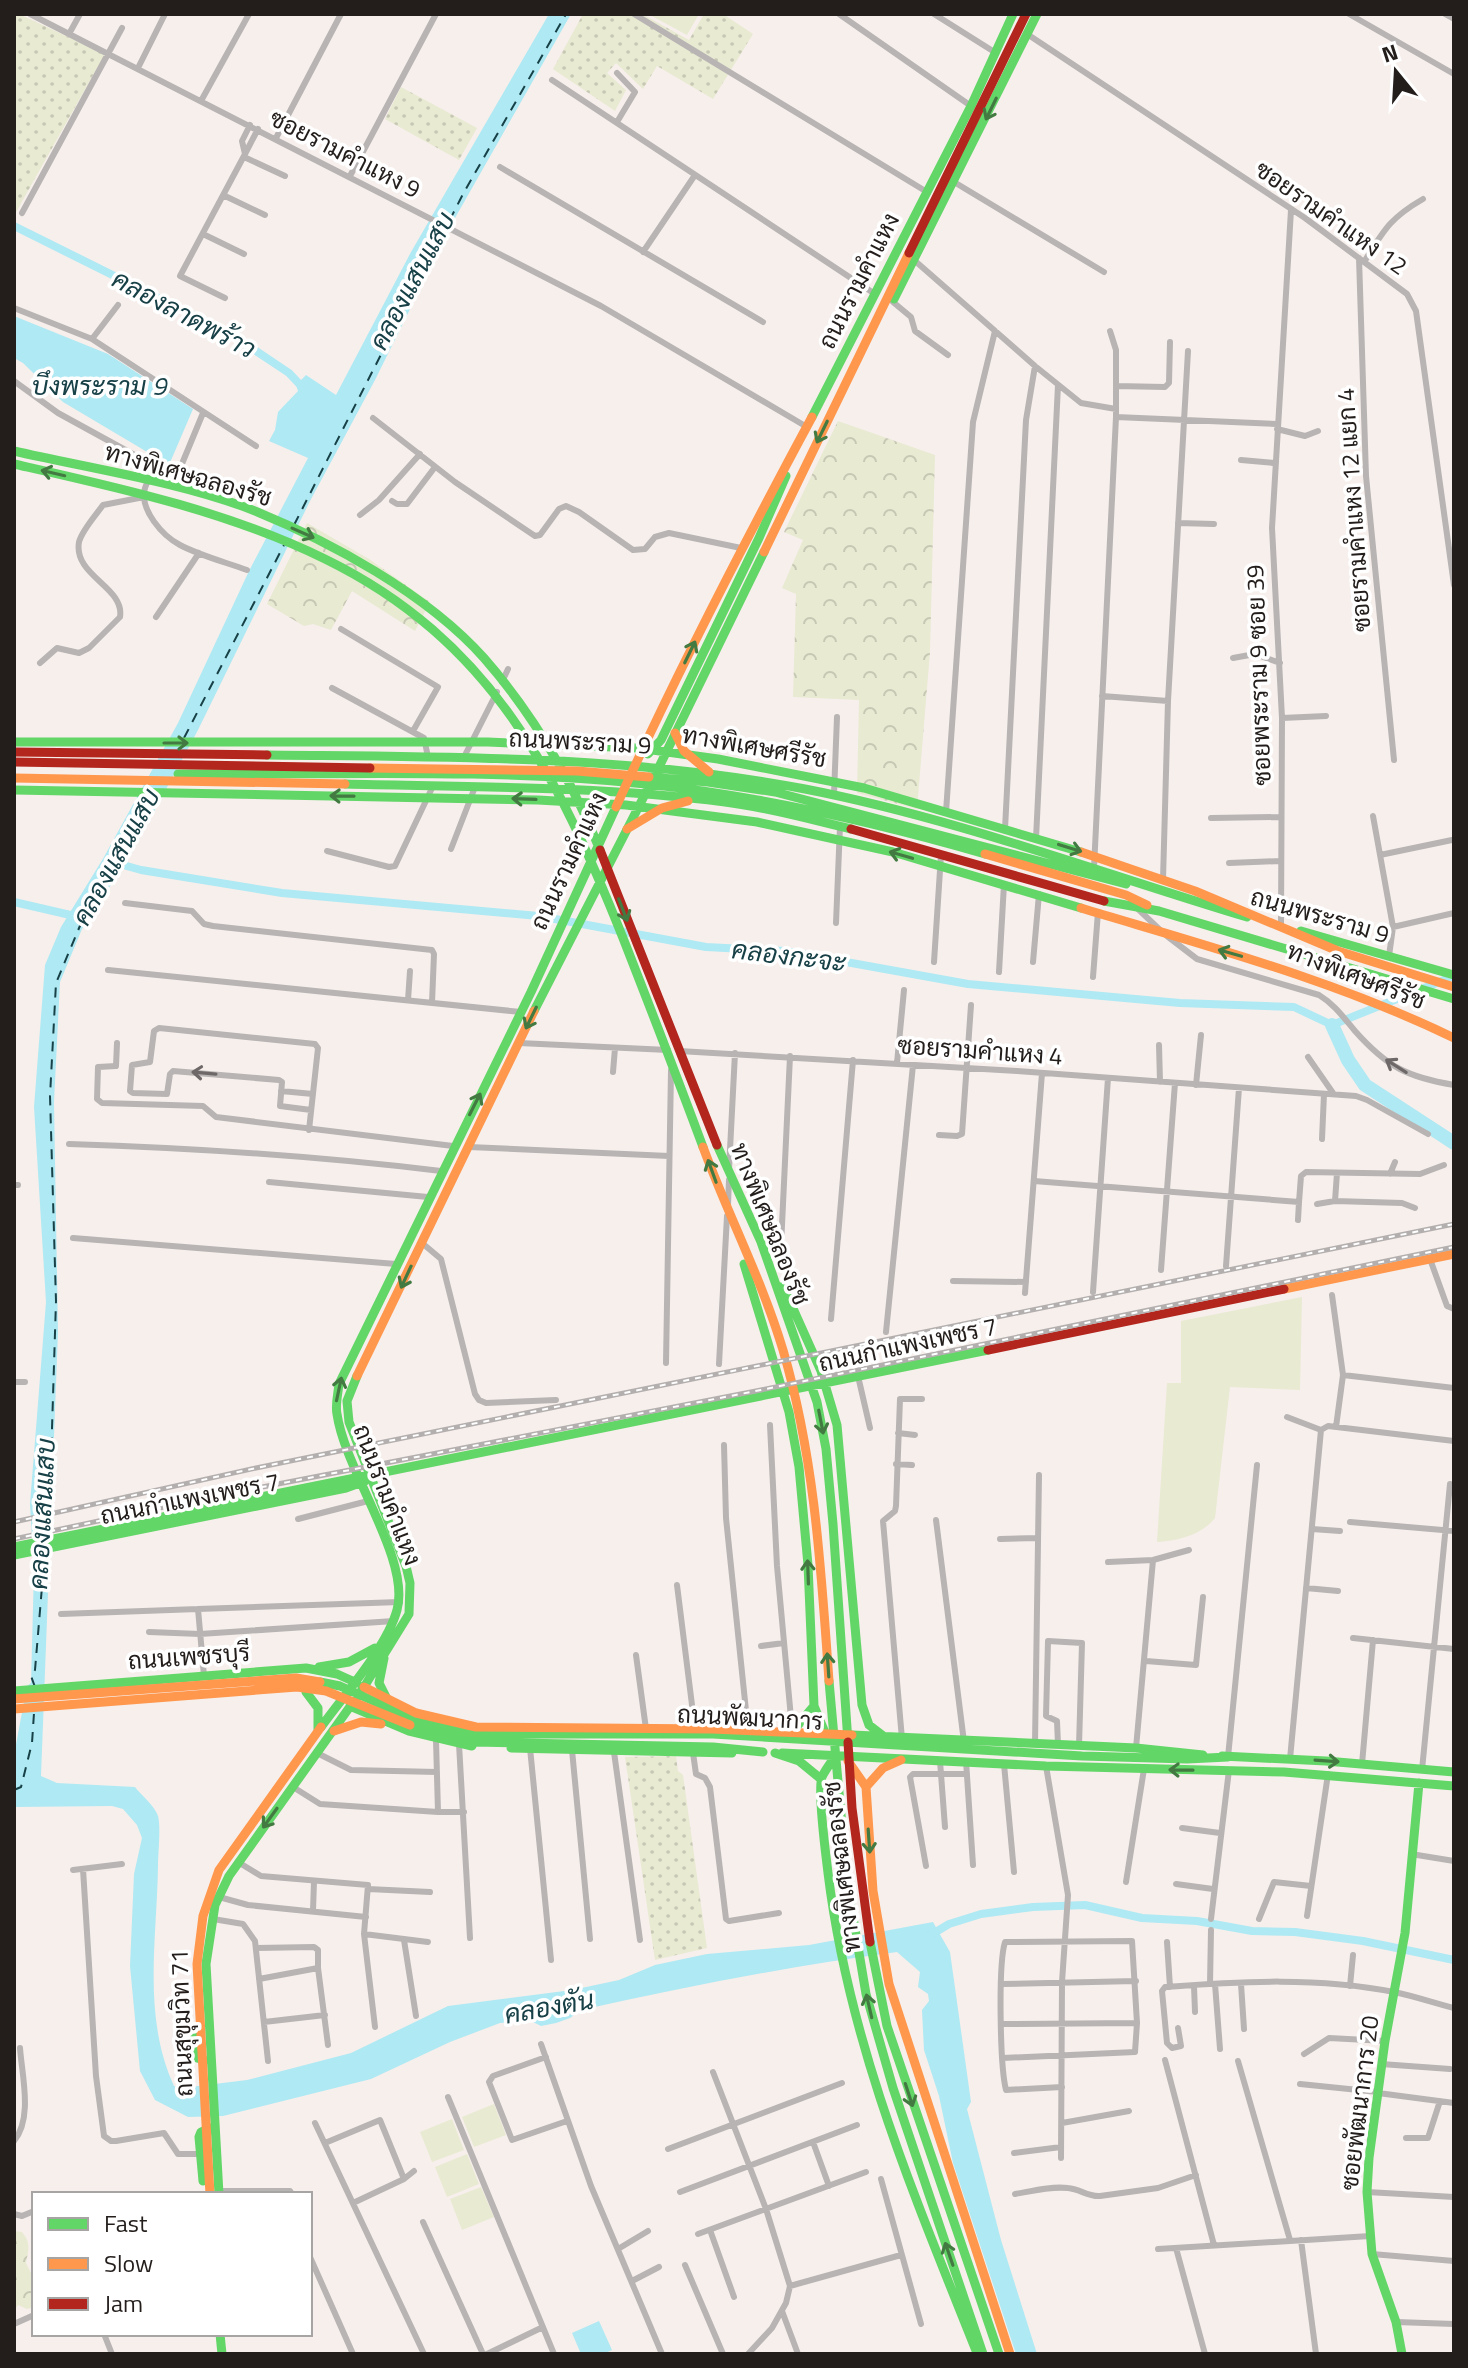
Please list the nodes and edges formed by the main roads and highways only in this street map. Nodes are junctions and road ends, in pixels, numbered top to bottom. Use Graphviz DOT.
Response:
graph roads {
  1 [pos="1016,14"];
  2 [pos="1026,14"];
  3 [pos="1037,14"];
  4 [pos="910,260"];
  5 [pos="856,362"];
  6 [pos="14,451"];
  7 [pos="794,451"];
  8 [pos="14,464"];
  9 [pos="655,721"];
  10 [pos="675,733"];
  11 [pos="14,743"];
  12 [pos="14,752"];
  13 [pos="584,760"];
  14 [pos="14,762"];
  15 [pos="636,765"];
  16 [pos="659,767"];
  17 [pos="577,771"];
  18 [pos="712,774"];
  19 [pos="16,780"];
  20 [pos="806,789"];
  21 [pos="594,791"];
  22 [pos="623,793"];
  23 [pos="644,794"];
  24 [pos="703,799"];
  25 [pos="807,818"];
  26 [pos="609,824"];
  27 [pos="625,830"];
  28 [pos="1039,860"];
  29 [pos="1175,895"];
  30 [pos="1159,911"];
  31 [pos="1454,975"];
  32 [pos="1454,987"];
  33 [pos="1454,999"];
  34 [pos="1454,1038"];
  35 [pos="508,1039"];
  36 [pos="519,1043"];
  37 [pos="732,1225"];
  38 [pos="761,1242"];
  39 [pos="1454,1254"];
  40 [pos="369,1320"];
  41 [pos="382,1327"];
  42 [pos="371,1476"];
  43 [pos="359,1480"];
  44 [pos="71,1539"];
  45 [pos="14,1547"];
  46 [pos="14,1555"];
  47 [pos="384,1648"];
  48 [pos="306,1668"];
  49 [pos="204,1677"];
  50 [pos="353,1681"];
  51 [pos="280,1683"];
  52 [pos="364,1687"];
  53 [pos="185,1690"];
  54 [pos="14,1691"];
  55 [pos="306,1692"];
  56 [pos="221,1697"];
  57 [pos="14,1699"];
  58 [pos="50,1700"];
  59 [pos="388,1700"];
  60 [pos="339,1701"];
  61 [pos="862,1705"];
  62 [pos="350,1706"];
  63 [pos="814,1706"];
  64 [pos="14,1709"];
  65 [pos="14,1715"];
  66 [pos="464,1725"];
  67 [pos="396,1727"];
  68 [pos="317,1732"];
  69 [pos="332,1732"];
  70 [pos="792,1732"];
  71 [pos="826,1735"];
  72 [pos="849,1736"];
  73 [pos="886,1738"];
  74 [pos="460,1744"];
  75 [pos="1080,1751"];
  76 [pos="763,1752"];
  77 [pos="775,1753"];
  78 [pos="1228,1757"];
  79 [pos="840,1759"];
  80 [pos="901,1760"];
  81 [pos="1454,1772"];
  82 [pos="821,1779"];
  83 [pos="1419,1783"];
  84 [pos="1454,1786"];
  85 [pos="866,1789"];
  86 [pos="822,1793"];
  87 [pos="204,1938"];
  88 [pos="203,1999"];
  89 [pos="204,2192"];
  90 [pos="210,2192"];
  91 [pos="222,2192"];
  92 [pos="222,2192"];
  93 [pos="977,2354"];
  94 [pos="983,2354"];
  95 [pos="999,2354"];
  96 [pos="1010,2354"];
  97 [pos="1402,2354"];
  1 -- 7 [label="main road, ถนนรามคำแหง"];
  2 -- 4 [label="main road, ถนนรามคำแหง"];
  3 -- 4 [label="main road, ถนนรามคำแหง, one-way"];
  4 -- 5 [label="main road, ถนนรามคำแหง"];
  4 -- 5 [label="main road, ถนนรามคำแหง"];
  5 -- 10 [label="main road, ถนนรามคำแหง, one-way"];
  6 -- 38 [label="main road, ทางพิเศษฉลองรัช, one-way"];
  9 -- 7 [label="main road, ถนนรามคำแหง, one-way"];
  7 -- 17 [label="main road"];
  37 -- 8 [label="main road, ทางพิเศษฉลองรัช, one-way"];
  9 -- 13 [label="main road"];
  9 -- 15 [label="main road, ถนนรามคำแหง"];
  10 -- 16 [label="main road, ถนนรามคำแหง"];
  10 -- 18 [label="main road"];
  11 -- 19 [label="main road"];
  11 -- 32 [label="main road, ทางพิเศษศรีรัช, one-way"];
  12 -- 13 [label="main road, ถนนพระราม 9"];
  13 -- 15 [label="main road, ถนนพระราม 9"];
  14 -- 17 [label="main road, ถนนพระราม 9"];
  15 -- 16 [label="main road, ถนนพระราม 9"];
  15 -- 22 [label="main road, ถนนรามคำแหง"];
  16 -- 18 [label="main road, ถนนพระราม 9"];
  16 -- 23 [label="main road, ถนนรามคำแหง"];
  17 -- 28 [label="main road, ถนนพระราม 9"];
  18 -- 20 [label="main road, ถนนพระราม 9"];
  19 -- 21 [label="main road, ถนนพระราม 9"];
  19 -- 28 [label="main road, ถนนพระราม 9"];
  34 -- 19 [label="main road, ทางพิเศษศรีรัช, one-way"];
  20 -- 25 [label="main road"];
  20 -- 28 [label="main road, ถนนพระราม 9"];
  21 -- 22 [label="main road, ถนนพระราม 9"];
  21 -- 26 [label="main road"];
  22 -- 23 [label="main road, ถนนพระราม 9"];
  22 -- 26 [label="main road, ถนนรามคำแหง"];
  23 -- 24 [label="main road, ถนนพระราม 9"];
  23 -- 27 [label="main road, ถนนรามคำแหง"];
  24 -- 25 [label="main road, ถนนพระราม 9"];
  24 -- 27 [label="main road"];
  25 -- 30 [label="main road, ถนนพระราม 9"];
  26 -- 35 [label="main road, ถนนรามคำแหง"];
  27 -- 36 [label="main road, ถนนรามคำแหง, one-way"];
  28 -- 29 [label="main road, ถนนพระราม 9"];
  28 -- 29 [label="main road, ถนนพระราม 9"];
  28 -- 30 [label="main road, ถนนพระราม 9"];
  29 -- 31 [label="main road, ถนนพระราม 9"];
  30 -- 33 [label="main road, ถนนพระราม 9"];
  35 -- 36 [label="main road"];
  40 -- 35 [label="main road, ถนนรามคำแหง, one-way"];
  36 -- 41 [label="main road, ถนนรามคำแหง, one-way"];
  63 -- 37 [label="main road, one-way"];
  94 -- 37 [label="main road, ทางพิเศษฉลองรัช, one-way"];
  38 -- 61 [label="main road"];
  38 -- 95 [label="main road, ทางพิเศษฉลองรัช, one-way"];
  39 -- 42 [label="main road, ถนนกำแพงเพชร 7"];
  40 -- 41 [label="main road"];
  43 -- 40 [label="main road, ถนนรามคำแหง, one-way"];
  41 -- 42 [label="main road, ถนนรามคำแหง"];
  42 -- 43 [label="main road, ถนนกำแพงเพชร 7"];
  42 -- 47 [label="main road, ถนนรามคำแหง"];
  43 -- 44 [label="main road, ถนนกำแพงเพชร 7"];
  43 -- 47 [label="main road, ถนนรามคำแหง"];
  44 -- 45 [label="main road, ถนนกำแพงเพชร 7"];
  44 -- 46 [label="main road, ถนนกำแพงเพชร 7"];
  47 -- 48 [label="main road"];
  47 -- 50 [label="main road, ถนนรามคำแหง"];
  47 -- 52 [label="main road, ถนนรามคำแหง"];
  47 -- 59 [label="main road"];
  48 -- 49 [label="main road, ถนนเพชรบุรี"];
  48 -- 50 [label="main road, ถนนเพชรบุรี"];
  49 -- 53 [label="main road"];
  49 -- 54 [label="main road, ถนนเพชรบุรี"];
  50 -- 52 [label="main road, ถนนเพชรบุรี"];
  50 -- 60 [label="main road, ถนนรามคำแหง"];
  51 -- 57 [label="main road, ถนนเพชรบุรี"];
  51 -- 64 [label="main road, ถนนเพชรบุรี"];
  51 -- 75 [label="main road, ถนนพัฒนาการ"];
  51 -- 76 [label="main road, ถนนพัฒนาการ"];
  52 -- 59 [label="main road, ถนนพัฒนาการ"];
  52 -- 62 [label="main road, ถนนรามคำแหง"];
  53 -- 56 [label="main road"];
  53 -- 58 [label="main road"];
  55 -- 56 [label="main road, ถนนเพชรบุรี"];
  55 -- 60 [label="main road, ถนนเพชรบุรี"];
  55 -- 68 [label="main road"];
  56 -- 65 [label="main road, ถนนเพชรบุรี"];
  59 -- 66 [label="main road, ถนนพัฒนาการ"];
  60 -- 62 [label="main road, ถนนเพชรบุรี"];
  60 -- 68 [label="main road, ถนนสุขุมวิท 71"];
  61 -- 72 [label="main road"];
  61 -- 73 [label="main road"];
  62 -- 67 [label="main road, ถนนพัฒนาการ"];
  62 -- 69 [label="main road, ถนนสุขุมวิท 71"];
  63 -- 70 [label="main road"];
  63 -- 71 [label="main road"];
  66 -- 70 [label="main road, ถนนพัฒนาการ"];
  66 -- 74 [label="main road"];
  67 -- 69 [label="main road"];
  67 -- 74 [label="main road, ถนนพัฒนาการ"];
  68 -- 87 [label="main road, ถนนสุขุมวิท 71"];
  69 -- 87 [label="main road, ถนนสุขุมวิท 71, one-way"];
  70 -- 71 [label="main road, ถนนพัฒนาการ"];
  71 -- 72 [label="main road, ถนนพัฒนาการ"];
  71 -- 79 [label="main road"];
  72 -- 73 [label="main road, ถนนพัฒนาการ"];
  72 -- 79 [label="main road"];
  73 -- 75 [label="main road, ถนนพัฒนาการ"];
  74 -- 76 [label="main road, ถนนพัฒนาการ"];
  75 -- 78 [label="main road, ถนนพัฒนาการ"];
  75 -- 78 [label="main road, ถนนพัฒนาการ"];
  76 -- 77 [label="main road, ถนนพัฒนาการ"];
  77 -- 79 [label="main road, ถนนพัฒนาการ"];
  77 -- 82 [label="main road"];
  78 -- 81 [label="main road, ถนนพัฒนาการ, one-way"];
  79 -- 80 [label="main road, ถนนพัฒนาการ"];
  79 -- 82 [label="main road"];
  79 -- 85 [label="main road"];
  83 -- 80 [label="main road, ถนนพัฒนาการ, one-way"];
  80 -- 85 [label="main road"];
  82 -- 86 [label="main road"];
  83 -- 84 [label="main road, ถนนพัฒนาการ"];
  83 -- 97 [label="main road, ซอยพัฒนาการ 20"];
  85 -- 86 [label="main road"];
  85 -- 96 [label="main road, one-way"];
  86 -- 93 [label="main road"];
  87 -- 87 [label="main road"];
  87 -- 88 [label="main road, ถนนสุขุมวิท 71"];
  88 -- 90 [label="main road, ถนนสุขุมวิท 71"];
  88 -- 91 [label="main road, ถนนสุขุมวิท 71"];
  89 -- 92 [label="main road"];
}
